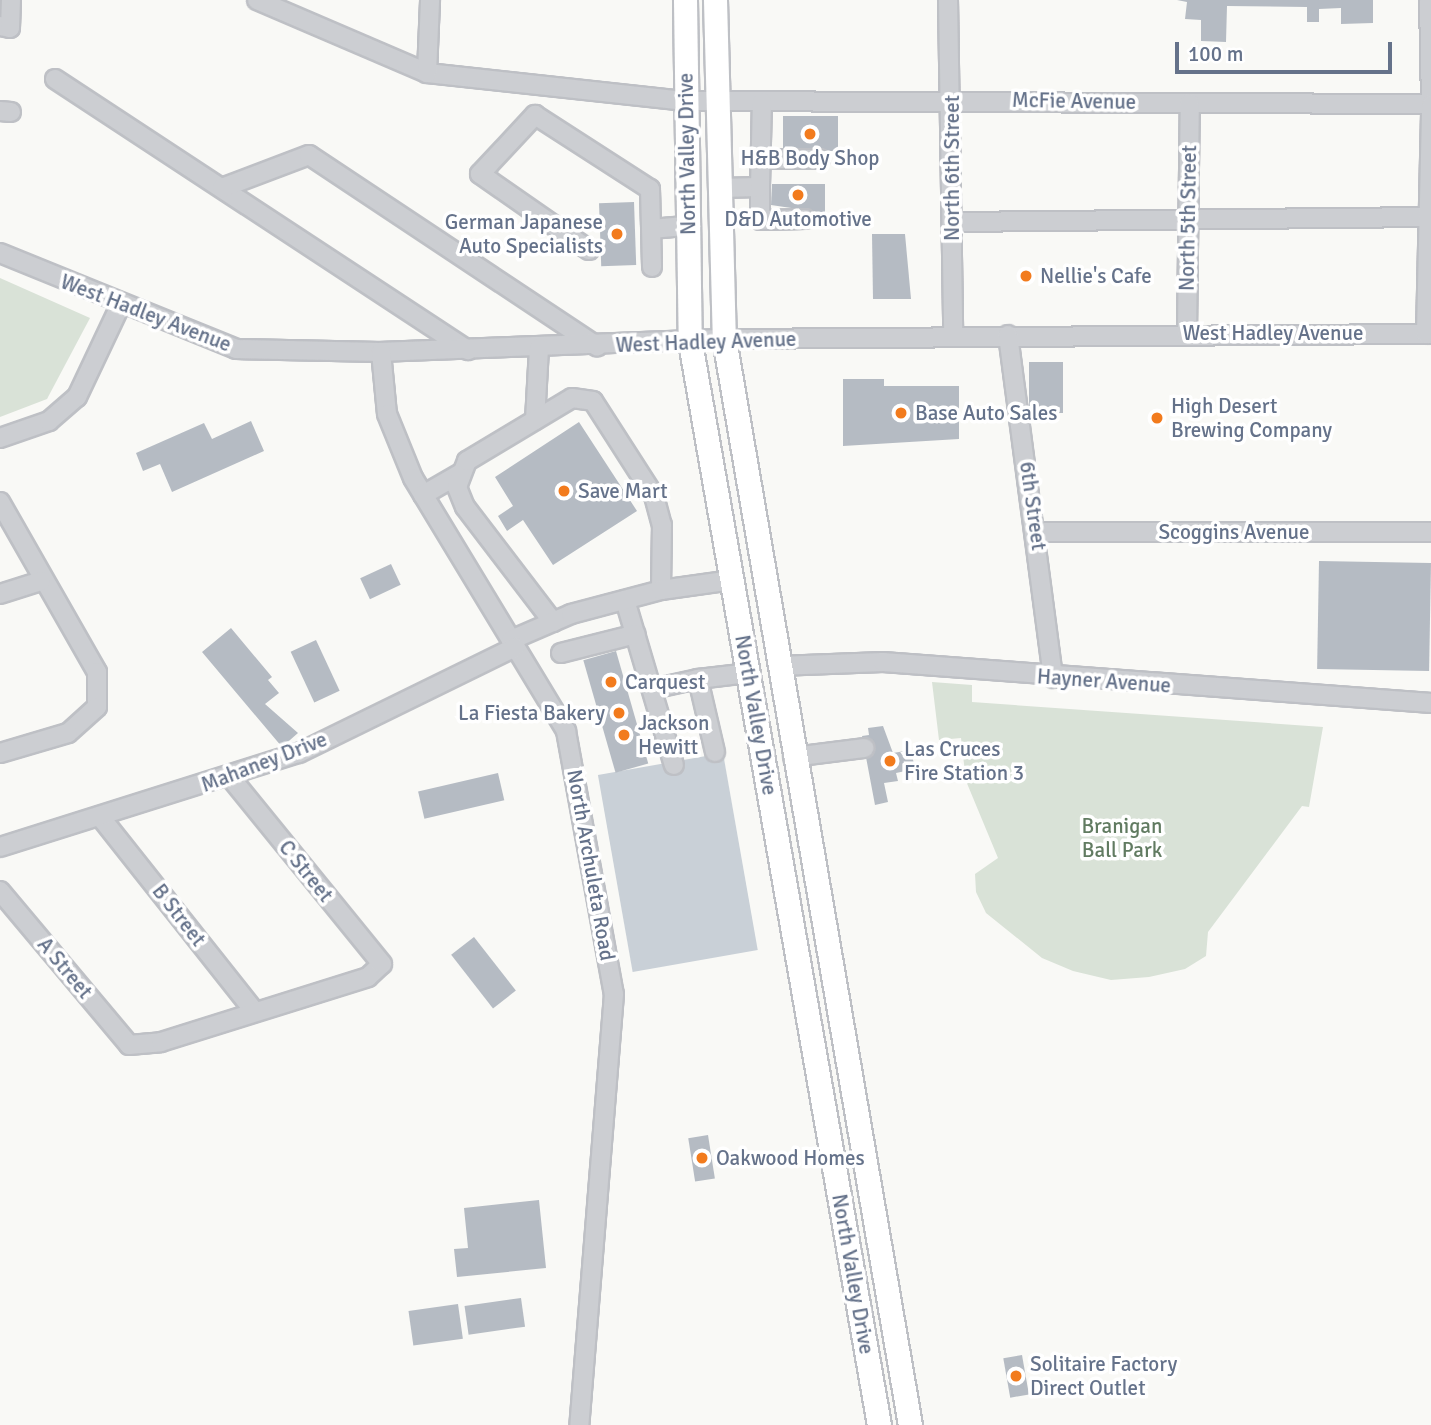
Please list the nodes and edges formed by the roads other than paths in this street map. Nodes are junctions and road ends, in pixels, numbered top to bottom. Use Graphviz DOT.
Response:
graph roads {
  1 [pos="11,0"];
  2 [pos="257,0"];
  3 [pos="430,0"];
  4 [pos="685,0"];
  5 [pos="715,0"];
  6 [pos="948,0"];
  7 [pos="1429,0"];
  8 [pos="0,26"];
  9 [pos="427,74"];
  10 [pos="55,79"];
  11 [pos="952,99"];
  12 [pos="686,101"];
  13 [pos="762,102"];
  14 [pos="716,103"];
  15 [pos="1189,103"];
  16 [pos="1431,104"];
  17 [pos="761,159"];
  18 [pos="820,159"];
  19 [pos="222,187"];
  20 [pos="760,187"];
  21 [pos="719,188"];
  22 [pos="1430,217"];
  23 [pos="805,219"];
  24 [pos="1188,220"];
  25 [pos="953,222"];
  26 [pos="688,226"];
  27 [pos="651,229"];
  28 [pos="589,250"];
  29 [pos="0,253"];
  30 [pos="652,267"];
  31 [pos="120,306"];
  32 [pos="1187,333"];
  33 [pos="1429,334"];
  34 [pos="1008,335"];
  35 [pos="953,337"];
  36 [pos="724,339"];
  37 [pos="690,342"];
  38 [pos="597,346"];
  39 [pos="539,348"];
  40 [pos="468,349"];
  41 [pos="381,352"];
  42 [pos="535,420"];
  43 [pos="0,438"];
  44 [pos="461,473"];
  45 [pos="423,495"];
  46 [pos="0,502"];
  47 [pos="1038,532"];
  48 [pos="1431,532"];
  49 [pos="732,580"];
  50 [pos="41,581"];
  51 [pos="661,590"];
  52 [pos="0,594"];
  53 [pos="625,600"];
  54 [pos="553,622"];
  55 [pos="636,634"];
  56 [pos="513,643"];
  57 [pos="561,653"];
  58 [pos="778,666"];
  59 [pos="748,673"];
  60 [pos="1053,677"];
  61 [pos="698,679"];
  62 [pos="652,689"];
  63 [pos="1431,703"];
  64 [pos="864,748"];
  65 [pos="715,752"];
  66 [pos="0,753"];
  67 [pos="793,757"];
  68 [pos="674,765"];
  69 [pos="230,777"];
  70 [pos="102,819"];
  71 [pos="0,847"];
  72 [pos="0,891"];
  73 [pos="256,1012"];
  74 [pos="579,1425"];
  75 [pos="879,1425"];
  76 [pos="910,1425"];
  1 -- 8 [label="street"];
  2 -- 9 [label="street, McFie Avenue"];
  3 -- 9 [label="street"];
  4 -- 12 [label="main road, North Valley Drive"];
  5 -- 14 [label="main road, North Valley Drive"];
  6 -- 11 [label="street, North 6th Street"];
  7 -- 16 [label="street"];
  9 -- 12 [label="street, McFie Avenue"];
  10 -- 19 [label="street"];
  11 -- 13 [label="street, McFie Avenue"];
  11 -- 15 [label="street, McFie Avenue"];
  11 -- 25 [label="street, North 6th Street"];
  12 -- 14 [label="street, McFie Avenue"];
  12 -- 26 [label="main road, North Valley Drive"];
  13 -- 14 [label="street, McFie Avenue"];
  13 -- 17 [label="street"];
  14 -- 21 [label="main road, North Valley Drive"];
  15 -- 16 [label="street, McFie Avenue"];
  15 -- 24 [label="street, North 5th Street"];
  16 -- 22 [label="street"];
  17 -- 18 [label="street"];
  17 -- 20 [label="street"];
  19 -- 38 [label="street"];
  19 -- 40 [label="street"];
  20 -- 21 [label="street"];
  20 -- 23 [label="street"];
  21 -- 36 [label="main road, North Valley Drive"];
  22 -- 24 [label="street"];
  22 -- 33 [label="street"];
  24 -- 25 [label="street"];
  24 -- 32 [label="street, North 5th Street"];
  25 -- 35 [label="street, North 6th Street"];
  26 -- 27 [label="street"];
  26 -- 37 [label="main road, North Valley Drive"];
  27 -- 28 [label="street"];
  27 -- 30 [label="street"];
  29 -- 31 [label="street, West Hadley Avenue"];
  31 -- 41 [label="street, West Hadley Avenue"];
  31 -- 43 [label="street"];
  32 -- 33 [label="street, West Hadley Avenue"];
  32 -- 34 [label="street, West Hadley Avenue"];
  34 -- 35 [label="street, West Hadley Avenue"];
  34 -- 47 [label="street, 6th Street"];
  35 -- 36 [label="street, West Hadley Avenue"];
  36 -- 37 [label="street, West Hadley Avenue"];
  36 -- 58 [label="main road, North Valley Drive"];
  37 -- 38 [label="street, West Hadley Avenue"];
  37 -- 49 [label="main road, North Valley Drive"];
  38 -- 39 [label="street, West Hadley Avenue"];
  39 -- 40 [label="street, West Hadley Avenue"];
  39 -- 42 [label="street"];
  40 -- 41 [label="street, West Hadley Avenue"];
  41 -- 45 [label="street, North Archuleta Road"];
  42 -- 44 [label="street"];
  42 -- 51 [label="street"];
  44 -- 45 [label="street"];
  44 -- 54 [label="street"];
  45 -- 56 [label="street, North Archuleta Road"];
  46 -- 50 [label="street"];
  47 -- 48 [label="street, Scoggins Avenue"];
  47 -- 60 [label="street, 6th Street"];
  49 -- 51 [label="street"];
  49 -- 59 [label="main road, North Valley Drive"];
  50 -- 52 [label="street"];
  50 -- 66 [label="street"];
  51 -- 53 [label="street"];
  53 -- 54 [label="street"];
  53 -- 55 [label="street"];
  54 -- 56 [label="street, Mahaney Drive"];
  55 -- 57 [label="street"];
  55 -- 62 [label="street"];
  56 -- 69 [label="street, Mahaney Drive"];
  56 -- 74 [label="street, North Archuleta Road"];
  58 -- 60 [label="street, Hayner Avenue"];
  58 -- 67 [label="main road, North Valley Drive"];
  59 -- 61 [label="street"];
  59 -- 75 [label="main road, North Valley Drive"];
  60 -- 63 [label="street, Hayner Avenue"];
  61 -- 62 [label="street"];
  61 -- 65 [label="street"];
  62 -- 68 [label="street"];
  64 -- 67 [label="street"];
  67 -- 76 [label="main road, North Valley Drive"];
  69 -- 70 [label="street, Mahaney Drive"];
  69 -- 73 [label="street, C Street"];
  70 -- 71 [label="street, Mahaney Drive"];
  70 -- 73 [label="street, B Street"];
  72 -- 73 [label="street, A Street"];
}
